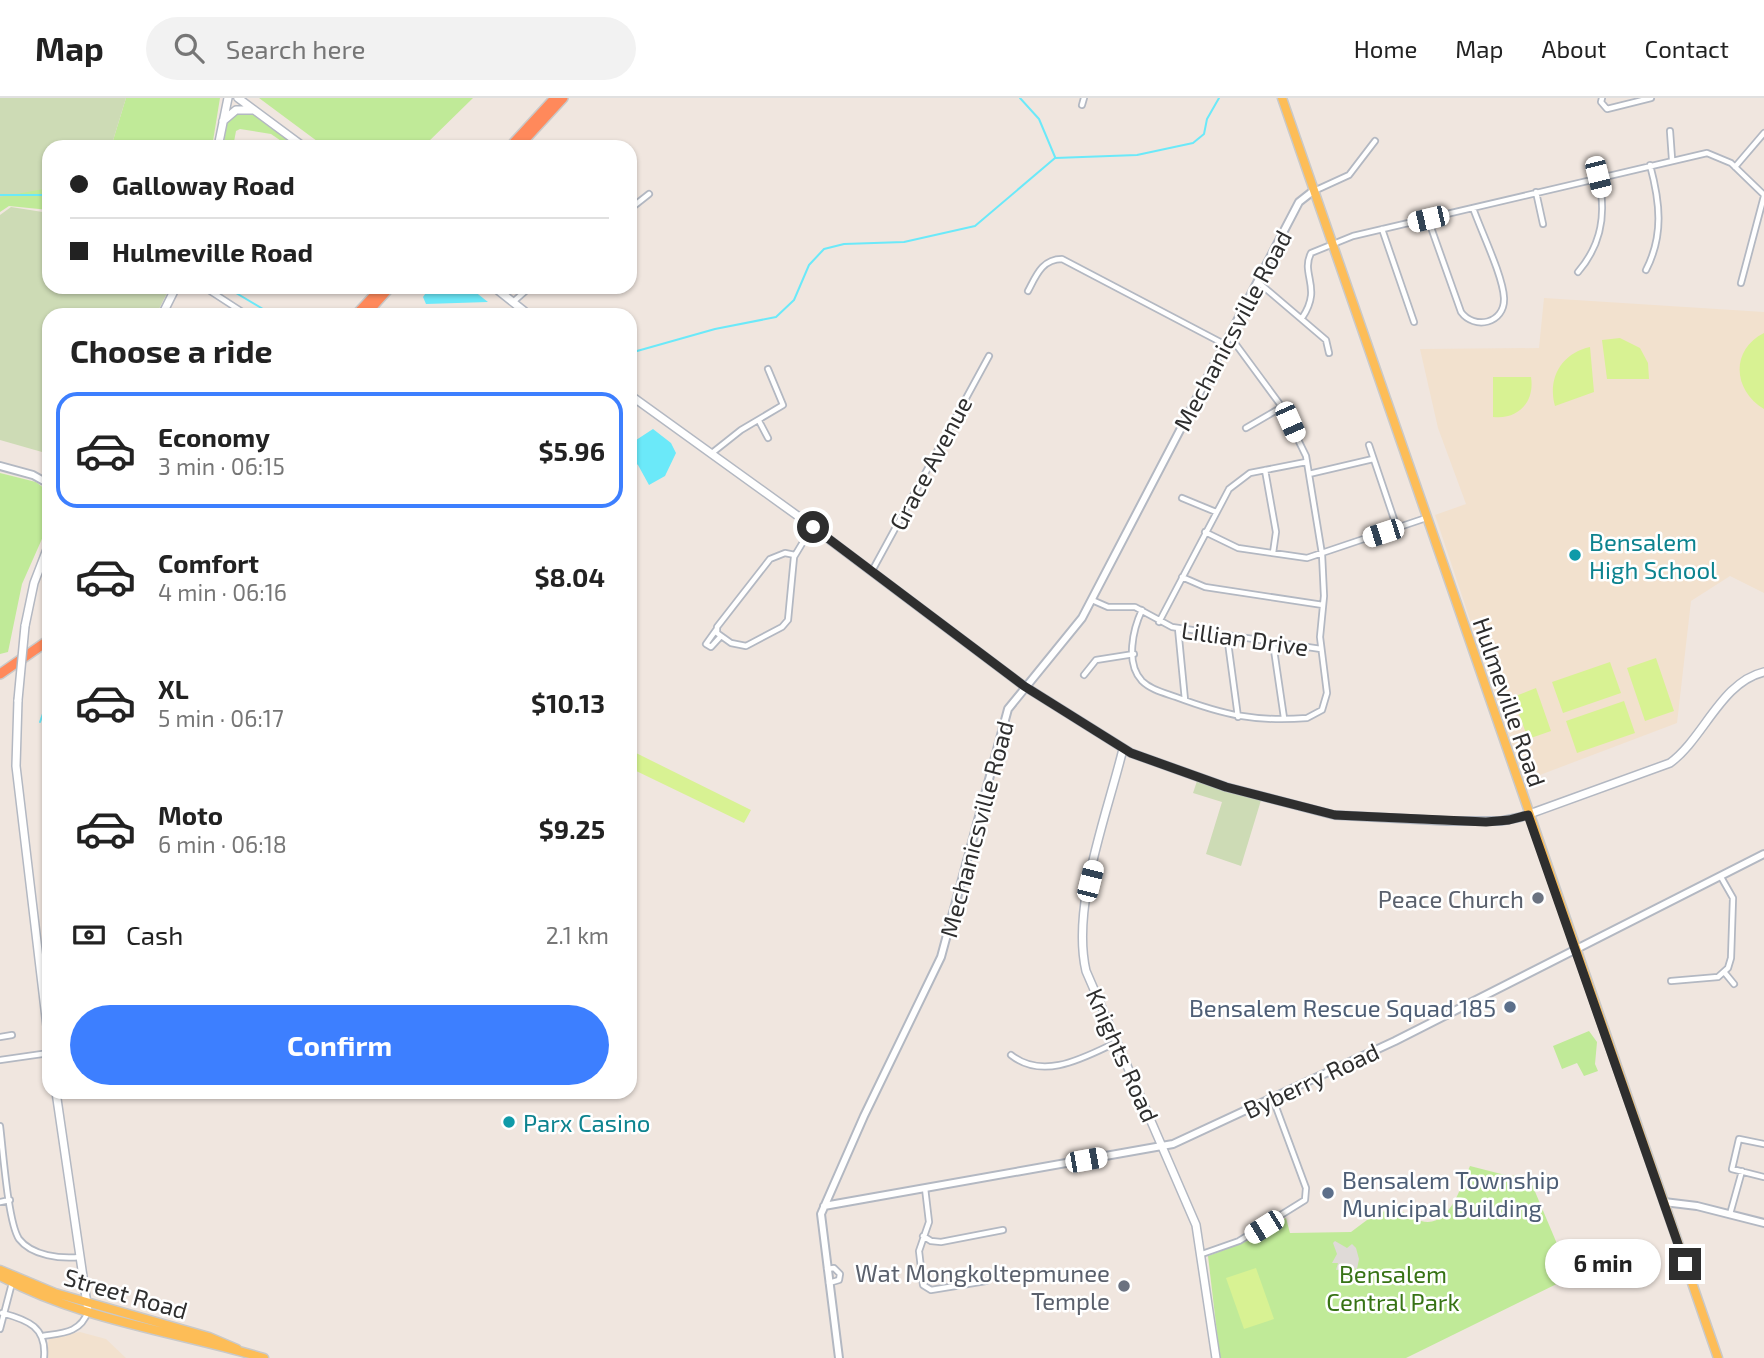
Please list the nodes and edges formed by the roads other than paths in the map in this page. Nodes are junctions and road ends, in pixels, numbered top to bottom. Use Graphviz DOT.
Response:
graph roads {
  1 [pos="228,98"];
  2 [pos="238,98"];
  3 [pos="555,98"];
  4 [pos="563,98"];
  5 [pos="1084,98"];
  6 [pos="1282,98"];
  7 [pos="1602,98"];
  8 [pos="1651,98"];
  9 [pos="1635,100"];
  10 [pos="1082,105"];
  11 [pos="258,113"];
  12 [pos="223,122"];
  13 [pos="1670,131"];
  14 [pos="1764,133"];
  15 [pos="219,140"];
  16 [pos="295,140"];
  17 [pos="516,140"];
  18 [pos="524,140"];
  19 [pos="1375,141"];
  20 [pos="1672,159"];
  21 [pos="1650,165"];
  22 [pos="1735,167"];
  23 [pos="1598,177"];
  24 [pos="1313,191"];
  25 [pos="1536,192"];
  26 [pos="649,194"];
  27 [pos="1764,196"];
  28 [pos="637,203"];
  29 [pos="1473,208"];
  30 [pos="1428,219"];
  31 [pos="1544,223"];
  32 [pos="1382,229"];
  33 [pos="1331,243"];
  34 [pos="1646,270"];
  35 [pos="1578,272"];
  36 [pos="1257,281"];
  37 [pos="1741,283"];
  38 [pos="1028,291"];
  39 [pos="215,294"];
  40 [pos="376,294"];
  41 [pos="384,294"];
  42 [pos="503,294"];
  43 [pos="522,294"];
  44 [pos="513,302"];
  45 [pos="236,308"];
  46 [pos="362,308"];
  47 [pos="371,308"];
  48 [pos="520,308"];
  49 [pos="1302,318"];
  50 [pos="1415,322"];
  51 [pos="1229,335"];
  52 [pos="1224,344"];
  53 [pos="1329,353"];
  54 [pos="989,356"];
  55 [pos="768,369"];
  56 [pos="637,402"];
  57 [pos="1282,407"];
  58 [pos="759,421"];
  59 [pos="1245,428"];
  60 [pos="768,438"];
  61 [pos="1369,445"];
  62 [pos="712,453"];
  63 [pos="1373,459"];
  64 [pos="1306,462"];
  65 [pos="0,466"];
  66 [pos="1265,470"];
  67 [pos="1309,474"];
  68 [pos="42,481"];
  69 [pos="1182,498"];
  70 [pos="1216,512"];
  71 [pos="1426,518"];
  72 [pos="813,527"];
  73 [pos="1397,528"];
  74 [pos="1205,532"];
  75 [pos="1273,553"];
  76 [pos="1322,554"];
  77 [pos="794,555"];
  78 [pos="42,562"];
  79 [pos="872,571"];
  80 [pos="1182,578"];
  81 [pos="1092,600"];
  82 [pos="1323,605"];
  83 [pos="1142,610"];
  84 [pos="1159,622"];
  85 [pos="1178,628"];
  86 [pos="716,630"];
  87 [pos="1227,635"];
  88 [pos="721,636"];
  89 [pos="1273,643"];
  90 [pos="42,645"];
  91 [pos="1321,649"];
  92 [pos="42,652"];
  93 [pos="1134,654"];
  94 [pos="1764,671"];
  95 [pos="0,674"];
  96 [pos="1084,675"];
  97 [pos="0,680"];
  98 [pos="1024,686"];
  99 [pos="1185,700"];
  100 [pos="1238,717"];
  101 [pos="1284,718"];
  102 [pos="1124,749"];
  103 [pos="1528,815"];
  104 [pos="1764,854"];
  105 [pos="1721,877"];
  106 [pos="1576,950"];
  107 [pos="1725,973"];
  108 [pos="1671,981"];
  109 [pos="42,984"];
  110 [pos="1734,984"];
  111 [pos="12,1035"];
  112 [pos="0,1037"];
  113 [pos="1117,1042"];
  114 [pos="42,1054"];
  115 [pos="1011,1055"];
  116 [pos="0,1060"];
  117 [pos="56,1099"];
  118 [pos="1273,1099"];
  119 [pos="0,1126"];
  120 [pos="1764,1143"];
  121 [pos="1163,1147"];
  122 [pos="1742,1171"];
  123 [pos="1764,1177"];
  124 [pos="925,1188"];
  125 [pos="10,1200"];
  126 [pos="0,1202"];
  127 [pos="1664,1202"];
  128 [pos="824,1206"];
  129 [pos="1730,1214"];
  130 [pos="1764,1223"];
  131 [pos="1003,1230"];
  132 [pos="923,1236"];
  133 [pos="1202,1254"];
  134 [pos="81,1257"];
  135 [pos="826,1269"];
  136 [pos="0,1270"];
  137 [pos="0,1276"];
  138 [pos="986,1281"];
  139 [pos="12,1283"];
  140 [pos="828,1283"];
  141 [pos="87,1306"];
  142 [pos="2,1313"];
  143 [pos="0,1329"];
  144 [pos="185,1330"];
  145 [pos="169,1333"];
  146 [pos="43,1336"];
  147 [pos="209,1341"];
  148 [pos="243,1355"];
  149 [pos="44,1358"];
  150 [pos="264,1358"];
  151 [pos="839,1358"];
  152 [pos="1216,1358"];
  153 [pos="1718,1358"];
  1 -- 12 [label="main road"];
  2 -- 11 [label="main road"];
  3 -- 17 [label="highway"];
  4 -- 18 [label="highway"];
  5 -- 10 [label="street"];
  6 -- 24 [label="main road, Hulmeville Road"];
  7 -- 9 [label="street"];
  8 -- 9 [label="street"];
  11 -- 12 [label="main road"];
  11 -- 16 [label="main road"];
  12 -- 15 [label="main road"];
  13 -- 20 [label="street"];
  14 -- 22 [label="street"];
  19 -- 24 [label="street"];
  20 -- 21 [label="street"];
  20 -- 22 [label="street"];
  21 -- 23 [label="street"];
  21 -- 34 [label="street"];
  22 -- 27 [label="street"];
  23 -- 25 [label="street"];
  23 -- 35 [label="street"];
  24 -- 33 [label="main road, Hulmeville Road"];
  24 -- 36 [label="street, Mechanicsville Road"];
  25 -- 29 [label="street"];
  25 -- 31 [label="street"];
  26 -- 28 [label="street"];
  27 -- 37 [label="street"];
  29 -- 30 [label="street"];
  29 -- 30 [label="street"];
  30 -- 32 [label="street"];
  32 -- 33 [label="street"];
  32 -- 50 [label="street"];
  33 -- 49 [label="street"];
  33 -- 71 [label="main road, Hulmeville Road"];
  36 -- 49 [label="street"];
  36 -- 51 [label="street, Mechanicsville Road"];
  38 -- 52 [label="street"];
  39 -- 45 [label="street"];
  40 -- 46 [label="highway"];
  41 -- 47 [label="highway"];
  42 -- 44 [label="main road"];
  43 -- 44 [label="street"];
  44 -- 48 [label="main road"];
  49 -- 53 [label="street"];
  51 -- 52 [label="street, Mechanicsville Road"];
  51 -- 57 [label="street"];
  52 -- 81 [label="street, Mechanicsville Road"];
  54 -- 79 [label="street, Grace Avenue"];
  55 -- 58 [label="street"];
  56 -- 62 [label="main road"];
  57 -- 59 [label="street"];
  57 -- 64 [label="street"];
  58 -- 60 [label="street"];
  58 -- 62 [label="street"];
  61 -- 63 [label="street"];
  62 -- 72 [label="main road"];
  63 -- 67 [label="street"];
  63 -- 73 [label="street"];
  64 -- 66 [label="street"];
  64 -- 67 [label="street"];
  65 -- 68 [label="street"];
  66 -- 70 [label="street"];
  66 -- 75 [label="street"];
  67 -- 76 [label="street"];
  69 -- 70 [label="street"];
  70 -- 74 [label="street"];
  71 -- 73 [label="street"];
  71 -- 103 [label="main road, Hulmeville Road"];
  72 -- 77 [label="street"];
  72 -- 79 [label="main road"];
  73 -- 76 [label="street"];
  74 -- 75 [label="street"];
  74 -- 80 [label="street"];
  75 -- 76 [label="street"];
  76 -- 82 [label="street"];
  77 -- 86 [label="street"];
  77 -- 88 [label="street"];
  78 -- 109 [label="main road, bridge"];
  79 -- 98 [label="main road"];
  80 -- 82 [label="street"];
  80 -- 84 [label="street"];
  81 -- 83 [label="street, Lillian Drive"];
  81 -- 98 [label="street, Mechanicsville Road"];
  82 -- 91 [label="street"];
  83 -- 84 [label="street, Lillian Drive"];
  83 -- 93 [label="street"];
  84 -- 85 [label="street, Lillian Drive"];
  85 -- 87 [label="street, Lillian Drive"];
  85 -- 99 [label="street"];
  86 -- 88 [label="street"];
  86 -- 88 [label="street"];
  87 -- 89 [label="street, Lillian Drive"];
  87 -- 100 [label="street"];
  89 -- 91 [label="street, Lillian Drive"];
  89 -- 101 [label="street"];
  90 -- 95 [label="highway"];
  91 -- 101 [label="street"];
  92 -- 97 [label="highway"];
  93 -- 96 [label="street"];
  93 -- 99 [label="street"];
  94 -- 103 [label="main road"];
  98 -- 102 [label="main road"];
  98 -- 128 [label="street, Mechanicsville Road"];
  99 -- 100 [label="street"];
  100 -- 101 [label="street"];
  102 -- 103 [label="main road"];
  102 -- 113 [label="main road, Knights Road"];
  103 -- 106 [label="main road, Hulmeville Road"];
  104 -- 105 [label="street, Byberry Road"];
  105 -- 106 [label="street, Byberry Road"];
  105 -- 107 [label="street"];
  106 -- 118 [label="street, Byberry Road"];
  106 -- 127 [label="main road, Hulmeville Road"];
  107 -- 108 [label="street"];
  107 -- 110 [label="street"];
  111 -- 112 [label="street"];
  113 -- 115 [label="street"];
  113 -- 121 [label="main road, Knights Road"];
  114 -- 116 [label="street"];
  117 -- 134 [label="main road"];
  118 -- 121 [label="street, Byberry Road"];
  118 -- 133 [label="street"];
  119 -- 125 [label="street"];
  120 -- 122 [label="street"];
  121 -- 124 [label="street, Byberry Road"];
  121 -- 133 [label="main road, Knights Road"];
  122 -- 123 [label="street"];
  122 -- 129 [label="street"];
  124 -- 128 [label="street, Byberry Road"];
  124 -- 132 [label="street"];
  125 -- 126 [label="street"];
  125 -- 134 [label="street"];
  127 -- 129 [label="street"];
  127 -- 153 [label="main road, Hulmeville Road"];
  128 -- 135 [label="street, Mechanicsville Road"];
  129 -- 130 [label="street"];
  131 -- 132 [label="street"];
  132 -- 138 [label="street"];
  133 -- 152 [label="main road, Knights Road"];
  134 -- 141 [label="main road"];
  135 -- 140 [label="street, Mechanicsville Road"];
  135 -- 140 [label="street"];
  136 -- 141 [label="main road, Street Road"];
  137 -- 139 [label="main road, Street Road"];
  139 -- 141 [label="main road, Street Road"];
  139 -- 142 [label="street"];
  140 -- 151 [label="street, Mechanicsville Road"];
  141 -- 144 [label="main road, Street Road"];
  141 -- 145 [label="main road, Street Road"];
  141 -- 146 [label="street"];
  142 -- 143 [label="street"];
  142 -- 146 [label="street"];
  144 -- 145 [label="main road"];
  144 -- 147 [label="main road, Street Road"];
  145 -- 147 [label="main road, Street Road"];
  146 -- 149 [label="street"];
  147 -- 148 [label="main road, Street Road"];
  148 -- 150 [label="main road, Street Road"];
}
